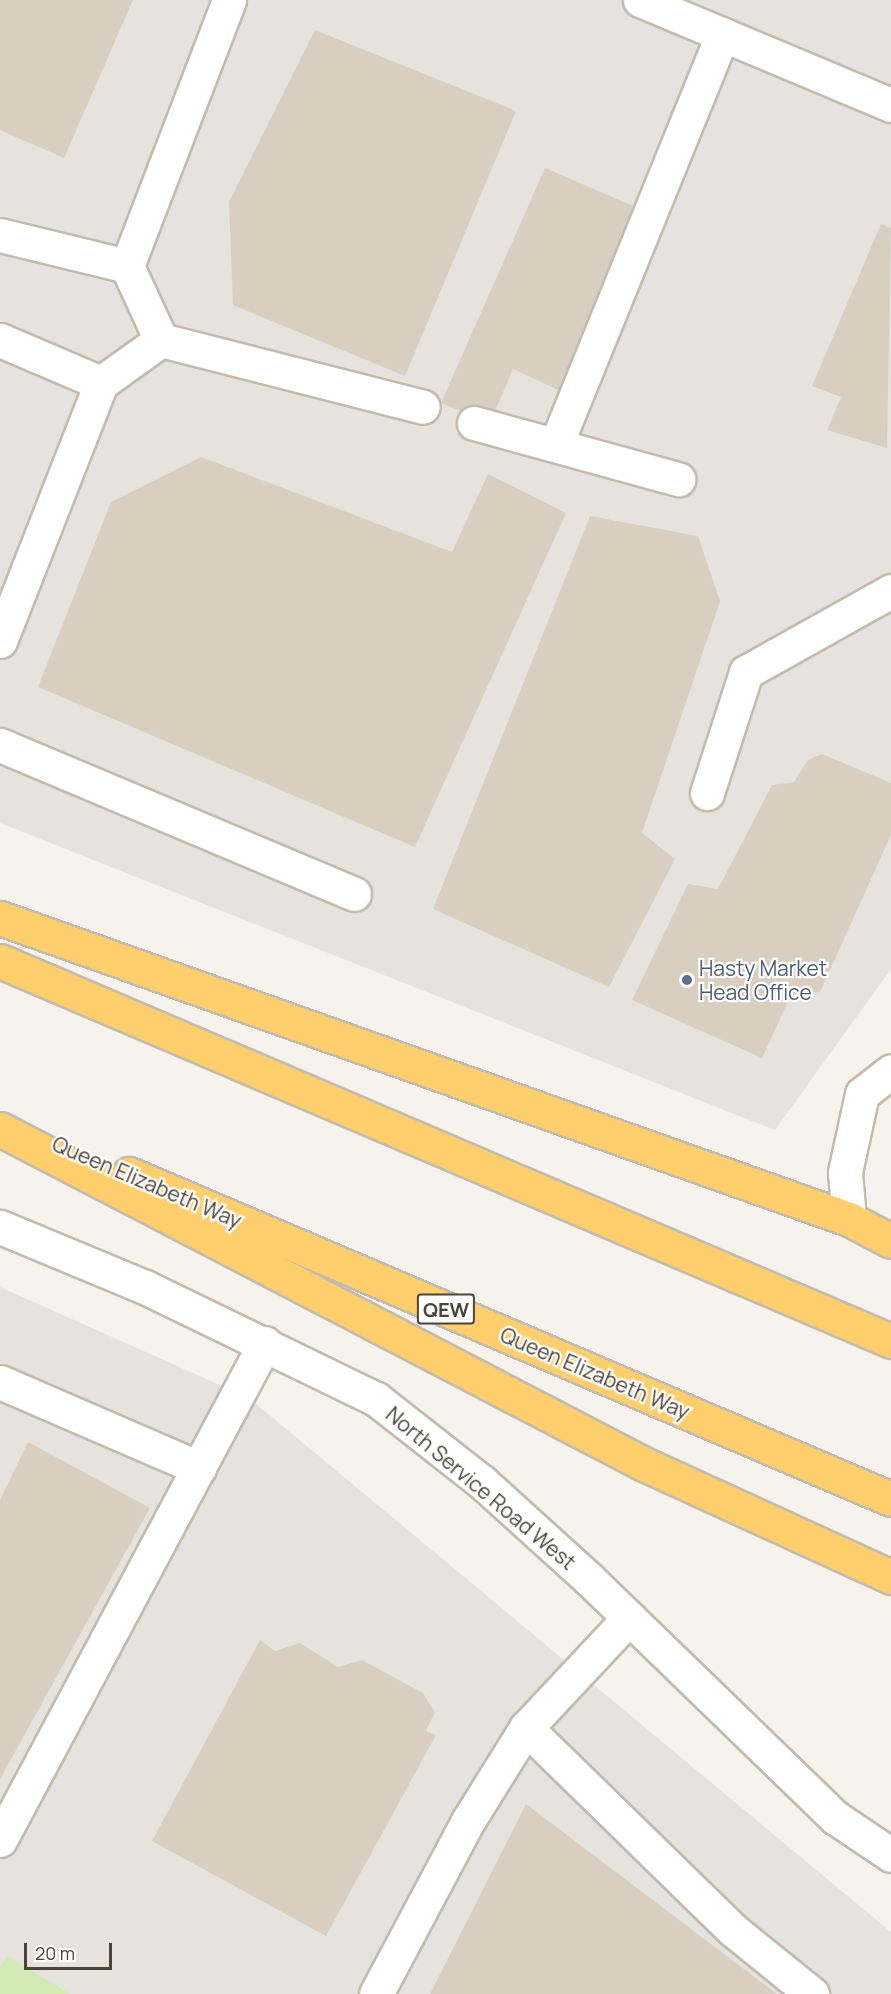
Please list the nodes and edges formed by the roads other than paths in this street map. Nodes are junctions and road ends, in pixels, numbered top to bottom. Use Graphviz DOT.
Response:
graph roads {
  1 [pos="229,0"];
  2 [pos="640,0"];
  3 [pos="676,7"];
  4 [pos="723,34"];
  5 [pos="891,105"];
  6 [pos="0,235"];
  7 [pos="127,266"];
  8 [pos="0,340"];
  9 [pos="161,340"];
  10 [pos="101,383"];
  11 [pos="423,407"];
  12 [pos="474,423"];
  13 [pos="557,442"];
  14 [pos="678,479"];
  15 [pos="891,591"];
  16 [pos="0,641"];
  17 [pos="0,745"];
  18 [pos="707,793"];
  19 [pos="354,894"];
  20 [pos="0,918"];
  21 [pos="0,961"];
  22 [pos="891,1071"];
  23 [pos="0,1119"];
  24 [pos="0,1129"];
  25 [pos="849,1219"];
  26 [pos="0,1227"];
  27 [pos="891,1241"];
  28 [pos="891,1341"];
  29 [pos="264,1343"];
  30 [pos="0,1383"];
  31 [pos="199,1468"];
  32 [pos="891,1499"];
  33 [pos="891,1577"];
  34 [pos="629,1618"];
  35 [pos="526,1728"];
  36 [pos="0,1840"];
  37 [pos="891,1855"];
  38 [pos="376,1994"];
  39 [pos="813,1994"];
  1 -- 7 [label="street"];
  2 -- 3 [label="street"];
  3 -- 4 [label="street"];
  4 -- 5 [label="street"];
  4 -- 13 [label="street"];
  6 -- 7 [label="street"];
  7 -- 9 [label="street"];
  8 -- 10 [label="street"];
  9 -- 10 [label="street"];
  9 -- 11 [label="street"];
  10 -- 16 [label="street"];
  12 -- 13 [label="street"];
  13 -- 14 [label="street"];
  15 -- 18 [label="street"];
  17 -- 19 [label="street"];
  20 -- 25 [label="highway"];
  21 -- 28 [label="highway"];
  22 -- 25 [label="street"];
  23 -- 32 [label="highway, Queen Elizabeth Way / QEW"];
  24 -- 33 [label="highway"];
  25 -- 27 [label="highway"];
  26 -- 29 [label="street, North Service Road West"];
  29 -- 31 [label="street"];
  29 -- 34 [label="street, North Service Road West"];
  30 -- 31 [label="street"];
  31 -- 36 [label="street"];
  34 -- 35 [label="street"];
  34 -- 37 [label="street, North Service Road West"];
  35 -- 38 [label="street"];
  35 -- 39 [label="street"];
}
